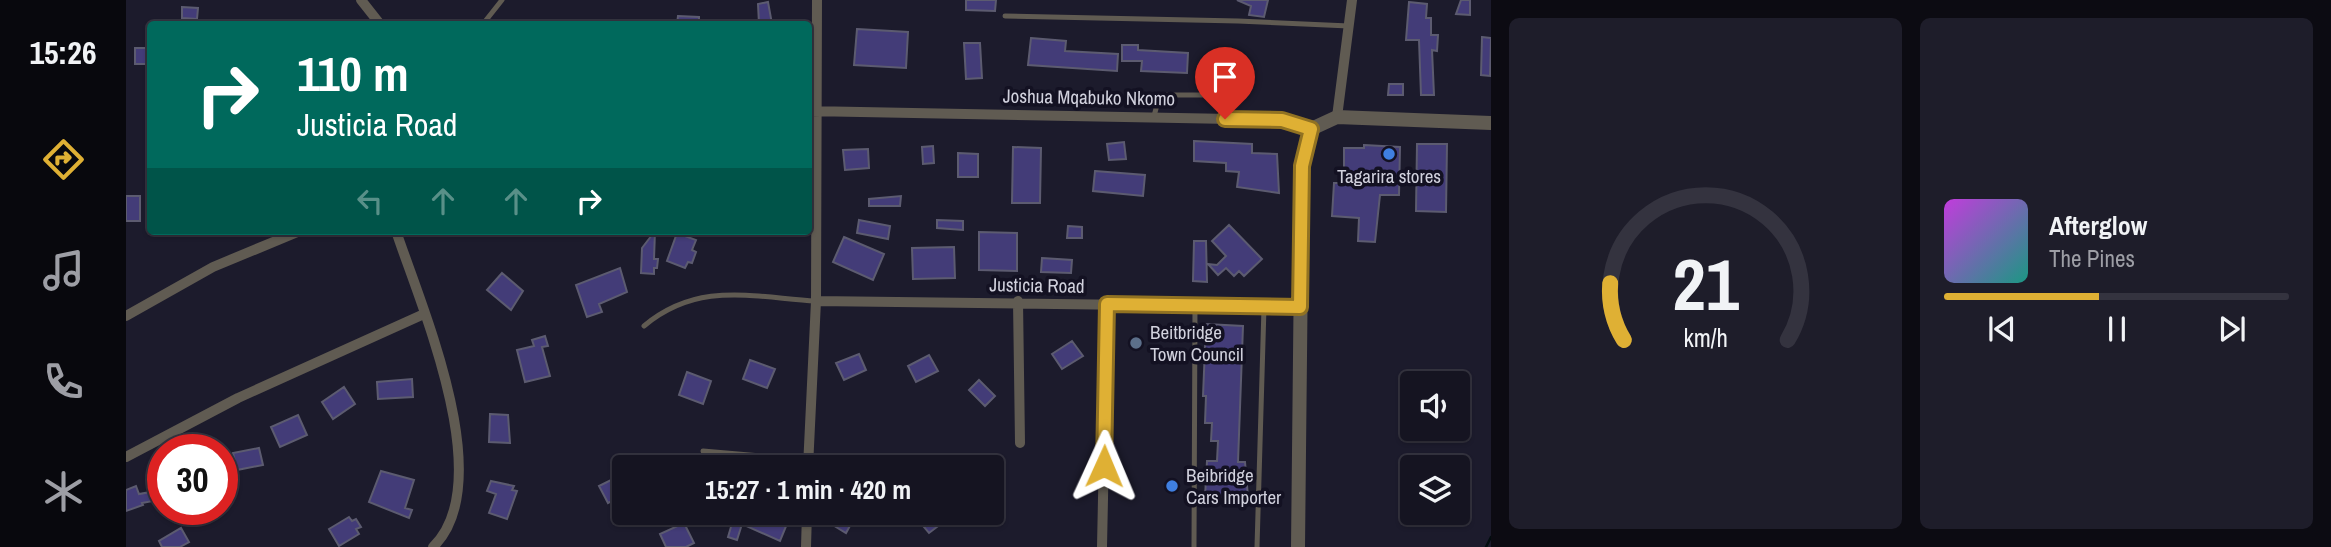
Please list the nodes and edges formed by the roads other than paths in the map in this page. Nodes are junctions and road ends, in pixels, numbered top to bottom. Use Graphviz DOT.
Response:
graph roads {
  1 [pos="361,0"];
  2 [pos="502,0"];
  3 [pos="817,0"];
  4 [pos="1352,0"];
  5 [pos="1005,16"];
  6 [pos="378,21"];
  7 [pos="485,21"];
  8 [pos="1349,26"];
  9 [pos="812,111"];
  10 [pos="1153,117"];
  11 [pos="1337,117"];
  12 [pos="1225,119"];
  13 [pos="1491,123"];
  14 [pos="1311,129"];
  15 [pos="290,235"];
  16 [pos="397,235"];
  17 [pos="816,301"];
  18 [pos="1018,301"];
  19 [pos="1107,304"];
  20 [pos="1195,305"];
  21 [pos="1264,307"];
  22 [pos="1300,307"];
  23 [pos="424,314"];
  24 [pos="126,316"];
  25 [pos="644,326"];
  26 [pos="1020,443"];
  27 [pos="703,451"];
  28 [pos="735,455"];
  29 [pos="808,455"];
  30 [pos="126,457"];
  31 [pos="807,525"];
  32 [pos="433,547"];
  33 [pos="806,547"];
  34 [pos="1102,547"];
  35 [pos="1194,547"];
  36 [pos="1257,547"];
  37 [pos="1298,547"];
  1 -- 6 [label="street"];
  2 -- 7 [label="lane"];
  3 -- 9 [label="street"];
  4 -- 8 [label="street"];
  5 -- 8 [label="lane"];
  8 -- 11 [label="street"];
  9 -- 10 [label="street, Joshua Mqabuko Nkomo"];
  9 -- 17 [label="street"];
  10 -- 12 [label="street, Joshua Mqabuko Nkomo"];
  10 -- 12 [label="lane"];
  11 -- 13 [label="street"];
  11 -- 14 [label="street"];
  12 -- 14 [label="street, Joshua Mqabuko Nkomo"];
  14 -- 22 [label="street"];
  15 -- 24 [label="street"];
  16 -- 23 [label="street"];
  17 -- 18 [label="street, Justicia Road"];
  17 -- 25 [label="lane"];
  17 -- 29 [label="street"];
  18 -- 19 [label="street, Justicia Road"];
  18 -- 26 [label="street"];
  19 -- 20 [label="street, Justicia Road"];
  19 -- 34 [label="street"];
  20 -- 21 [label="street, Justicia Road"];
  20 -- 35 [label="lane"];
  21 -- 22 [label="street, Justicia Road"];
  21 -- 36 [label="lane"];
  22 -- 37 [label="street"];
  23 -- 30 [label="street"];
  23 -- 32 [label="street"];
  27 -- 28 [label="lane"];
  31 -- 33 [label="street"];
}
